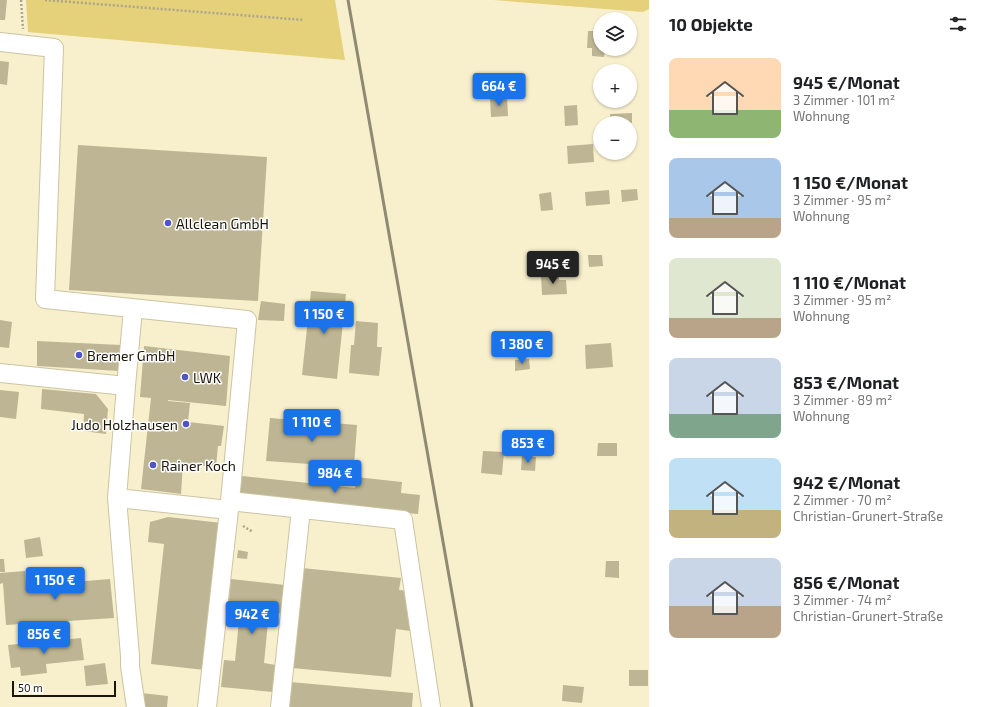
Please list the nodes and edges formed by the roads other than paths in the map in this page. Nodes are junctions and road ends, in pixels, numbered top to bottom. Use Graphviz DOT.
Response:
graph roads {
  1 [pos="0,42"];
  2 [pos="133,308"];
  3 [pos="0,373"];
  4 [pos="126,386"];
  5 [pos="117,498"];
  6 [pos="230,506"];
  7 [pos="300,509"];
  8 [pos="136,707"];
  9 [pos="207,707"];
  10 [pos="280,707"];
  11 [pos="431,707"];
  1 -- 2 [label="street"];
  2 -- 4 [label="street"];
  2 -- 6 [label="street"];
  3 -- 4 [label="street"];
  4 -- 5 [label="street"];
  5 -- 6 [label="street"];
  5 -- 8 [label="street"];
  6 -- 7 [label="street"];
  6 -- 9 [label="street"];
  7 -- 10 [label="street"];
  7 -- 11 [label="street"];
}
